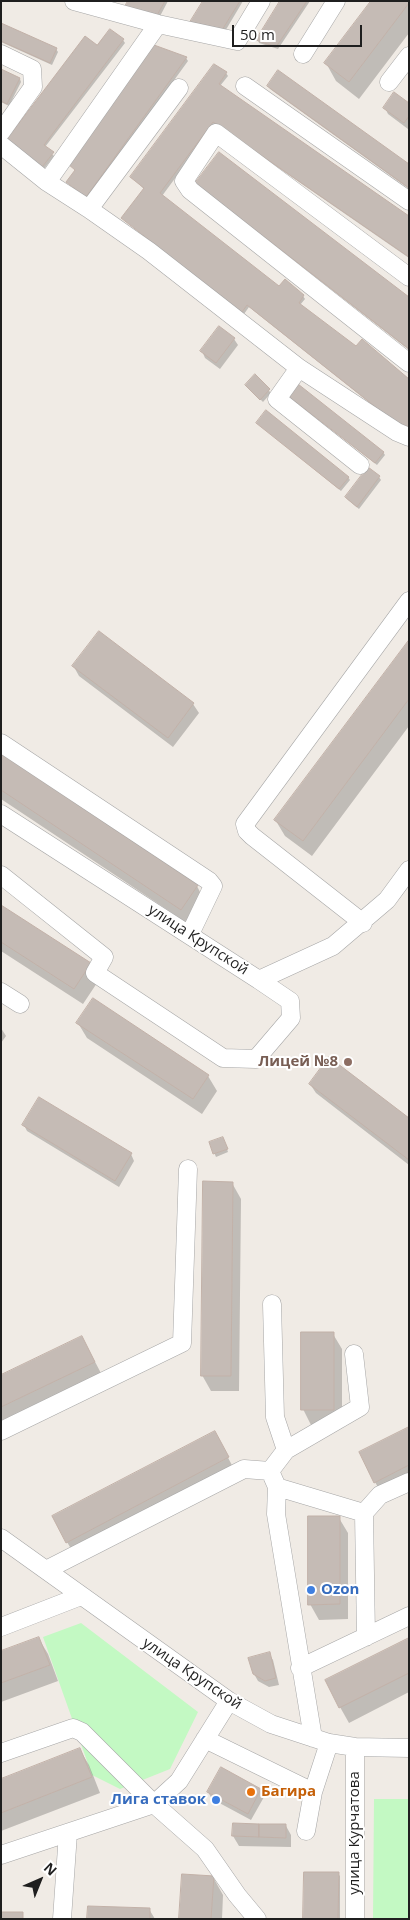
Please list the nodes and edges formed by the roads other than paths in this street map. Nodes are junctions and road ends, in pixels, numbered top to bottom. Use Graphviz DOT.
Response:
graph roads {
  1 [pos="74,1"];
  2 [pos="261,1"];
  3 [pos="336,1"];
  4 [pos="158,24"];
  5 [pos="1,54"];
  6 [pos="303,54"];
  7 [pos="409,56"];
  8 [pos="388,82"];
  9 [pos="245,86"];
  10 [pos="179,88"];
  11 [pos="1,132"];
  12 [pos="1,145"];
  13 [pos="47,182"];
  14 [pos="409,201"];
  15 [pos="89,208"];
  16 [pos="409,277"];
  17 [pos="409,363"];
  18 [pos="299,368"];
  19 [pos="409,437"];
  20 [pos="360,466"];
  21 [pos="409,601"];
  22 [pos="1,743"];
  23 [pos="1,814"];
  24 [pos="409,870"];
  25 [pos="1,875"];
  26 [pos="363,922"];
  27 [pos="190,934"];
  28 [pos="259,980"];
  29 [pos="1,992"];
  30 [pos="20,1004"];
  31 [pos="188,1169"];
  32 [pos="272,1304"];
  33 [pos="354,1354"];
  34 [pos="1,1431"];
  35 [pos="286,1450"];
  36 [pos="274,1479"];
  37 [pos="409,1482"];
  38 [pos="364,1513"];
  39 [pos="1,1538"];
  40 [pos="46,1570"];
  41 [pos="81,1596"];
  42 [pos="409,1616"];
  43 [pos="1,1627"];
  44 [pos="366,1637"];
  45 [pos="300,1668"];
  46 [pos="229,1701"];
  47 [pos="205,1739"];
  48 [pos="321,1741"];
  49 [pos="355,1748"];
  50 [pos="409,1748"];
  51 [pos="1,1753"];
  52 [pos="313,1792"];
  53 [pos="154,1804"];
  54 [pos="306,1831"];
  55 [pos="68,1833"];
  56 [pos="1,1855"];
  57 [pos="62,1919"];
  58 [pos="257,1919"];
  59 [pos="355,1919"];
  1 -- 4 [label="street"];
  2 -- 4 [label="street"];
  3 -- 6 [label="street"];
  4 -- 13 [label="street"];
  5 -- 11 [label="street"];
  7 -- 8 [label="street"];
  9 -- 14 [label="street"];
  10 -- 15 [label="street"];
  12 -- 13 [label="street"];
  13 -- 15 [label="street"];
  15 -- 18 [label="street"];
  16 -- 17 [label="street"];
  18 -- 19 [label="street"];
  18 -- 20 [label="street"];
  21 -- 26 [label="street"];
  22 -- 27 [label="street"];
  23 -- 27 [label="street, улица Крупской"];
  24 -- 26 [label="street, улица Крупской"];
  25 -- 28 [label="street"];
  26 -- 28 [label="street, улица Крупской"];
  27 -- 28 [label="street, улица Крупской"];
  29 -- 30 [label="street"];
  31 -- 34 [label="street"];
  32 -- 35 [label="street"];
  33 -- 35 [label="street"];
  35 -- 36 [label="street"];
  36 -- 38 [label="street"];
  36 -- 40 [label="street"];
  36 -- 45 [label="street"];
  37 -- 38 [label="street"];
  38 -- 44 [label="street"];
  39 -- 40 [label="street, улица Крупской"];
  40 -- 41 [label="street, улица Крупской"];
  41 -- 43 [label="street"];
  41 -- 46 [label="street, улица Крупской"];
  42 -- 44 [label="street"];
  44 -- 45 [label="street"];
  45 -- 48 [label="street"];
  46 -- 47 [label="street"];
  46 -- 48 [label="street, улица Крупской"];
  47 -- 52 [label="street"];
  47 -- 53 [label="street"];
  48 -- 49 [label="street, улица Крупской"];
  48 -- 52 [label="street"];
  49 -- 50 [label="street, улица Крупской"];
  49 -- 59 [label="street, улица Курчатова"];
  51 -- 53 [label="street"];
  52 -- 54 [label="street"];
  53 -- 55 [label="street"];
  53 -- 58 [label="street"];
  55 -- 56 [label="street"];
  55 -- 57 [label="street"];
}
